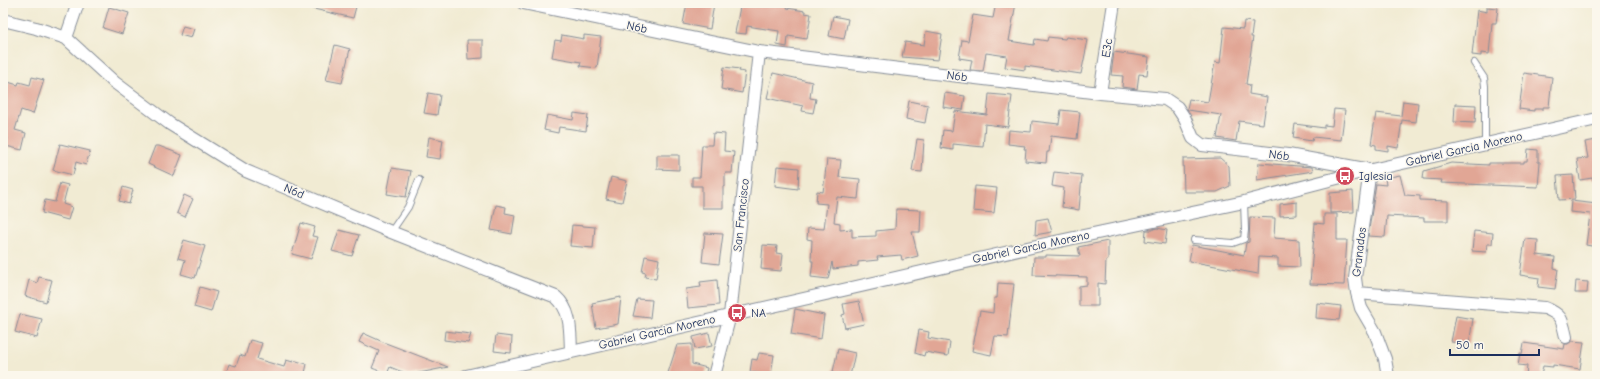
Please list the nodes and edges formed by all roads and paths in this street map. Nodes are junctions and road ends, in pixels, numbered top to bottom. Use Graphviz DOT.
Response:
graph roads {
  1 [pos="78,3"];
  2 [pos="523,3"];
  3 [pos="1114,3"];
  4 [pos="3,20"];
  5 [pos="66,38"];
  6 [pos="759,52"];
  7 [pos="1474,63"];
  8 [pos="1100,93"];
  9 [pos="1597,119"];
  10 [pos="1484,144"];
  11 [pos="1370,170"];
  12 [pos="419,180"];
  13 [pos="1244,202"];
  14 [pos="391,232"];
  15 [pos="1194,240"];
  16 [pos="1357,293"];
  17 [pos="730,315"];
  18 [pos="1566,337"];
  19 [pos="571,351"];
  20 [pos="466,376"];
  21 [pos="714,376"];
  22 [pos="1388,376"];
  1 -- 5 [label="street"];
  2 -- 6 [label="street, N6b"];
  3 -- 8 [label="street, E3c"];
  4 -- 5 [label="street, N6d"];
  5 -- 14 [label="street, N6d"];
  6 -- 8 [label="street, N6b"];
  6 -- 17 [label="street, San Francisco"];
  7 -- 10 [label="lane"];
  8 -- 11 [label="street, N6b"];
  9 -- 10 [label="street, Gabriel Garcia Moreno"];
  10 -- 11 [label="street, Gabriel Garcia Moreno"];
  11 -- 13 [label="street, Gabriel Garcia Moreno"];
  11 -- 16 [label="street, Granados"];
  12 -- 14 [label="lane"];
  13 -- 15 [label="lane"];
  13 -- 17 [label="street, Gabriel Garcia Moreno"];
  14 -- 19 [label="street, N6d"];
  16 -- 18 [label="street"];
  16 -- 22 [label="street, Granados"];
  17 -- 19 [label="street, Gabriel Garcia Moreno"];
  17 -- 21 [label="street, San Francisco"];
  19 -- 20 [label="street, Gabriel Garcia Moreno"];
}
